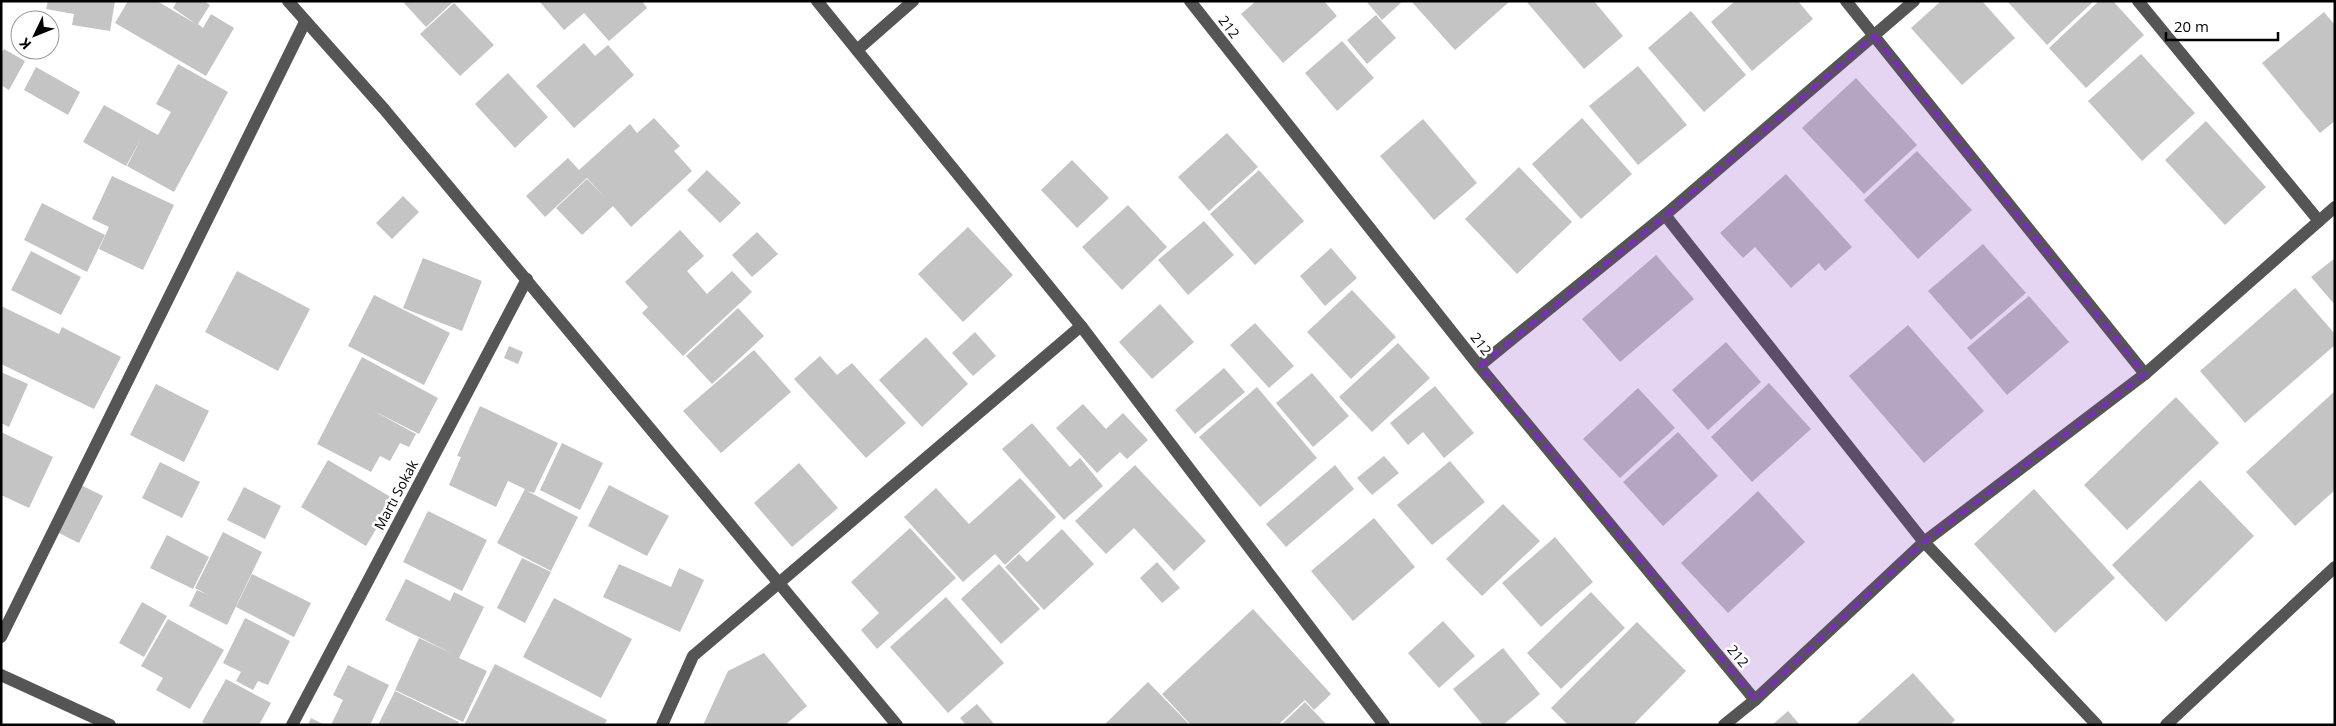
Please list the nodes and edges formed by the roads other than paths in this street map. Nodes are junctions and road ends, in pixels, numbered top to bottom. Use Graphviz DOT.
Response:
graph roads {
  1 [pos="288,1"];
  2 [pos="817,1"];
  3 [pos="913,1"];
  4 [pos="1190,1"];
  5 [pos="1846,1"];
  6 [pos="1914,1"];
  7 [pos="2138,1"];
  8 [pos="305,22"];
  9 [pos="1874,35"];
  10 [pos="857,50"];
  11 [pos="2335,207"];
  12 [pos="1665,215"];
  13 [pos="2318,221"];
  14 [pos="527,279"];
  15 [pos="1081,326"];
  16 [pos="1479,366"];
  17 [pos="2145,374"];
  18 [pos="1924,542"];
  19 [pos="2335,567"];
  20 [pos="778,582"];
  21 [pos="1,637"];
  22 [pos="1,675"];
  23 [pos="1755,700"];
  24 [pos="110,725"];
  25 [pos="292,725"];
  26 [pos="662,725"];
  27 [pos="897,725"];
  28 [pos="1384,725"];
  29 [pos="1724,725"];
  30 [pos="2096,725"];
  31 [pos="2166,725"];
  1 -- 8 [label="street"];
  2 -- 10 [label="street"];
  3 -- 10 [label="street"];
  4 -- 16 [label="street, 212"];
  5 -- 9 [label="street"];
  6 -- 9 [label="street"];
  7 -- 13 [label="street"];
  8 -- 14 [label="street"];
  8 -- 21 [label="street"];
  9 -- 12 [label="street"];
  9 -- 17 [label="street"];
  10 -- 15 [label="street"];
  11 -- 13 [label="street"];
  12 -- 16 [label="street"];
  12 -- 18 [label="street"];
  13 -- 17 [label="street"];
  14 -- 20 [label="street"];
  14 -- 25 [label="street, Martı Sokak"];
  15 -- 20 [label="street"];
  15 -- 28 [label="street"];
  16 -- 23 [label="street, 212"];
  17 -- 18 [label="street"];
  18 -- 23 [label="street"];
  18 -- 30 [label="street"];
  19 -- 31 [label="street"];
  20 -- 26 [label="street"];
  20 -- 27 [label="street"];
  22 -- 24 [label="street"];
  23 -- 29 [label="street"];
}
